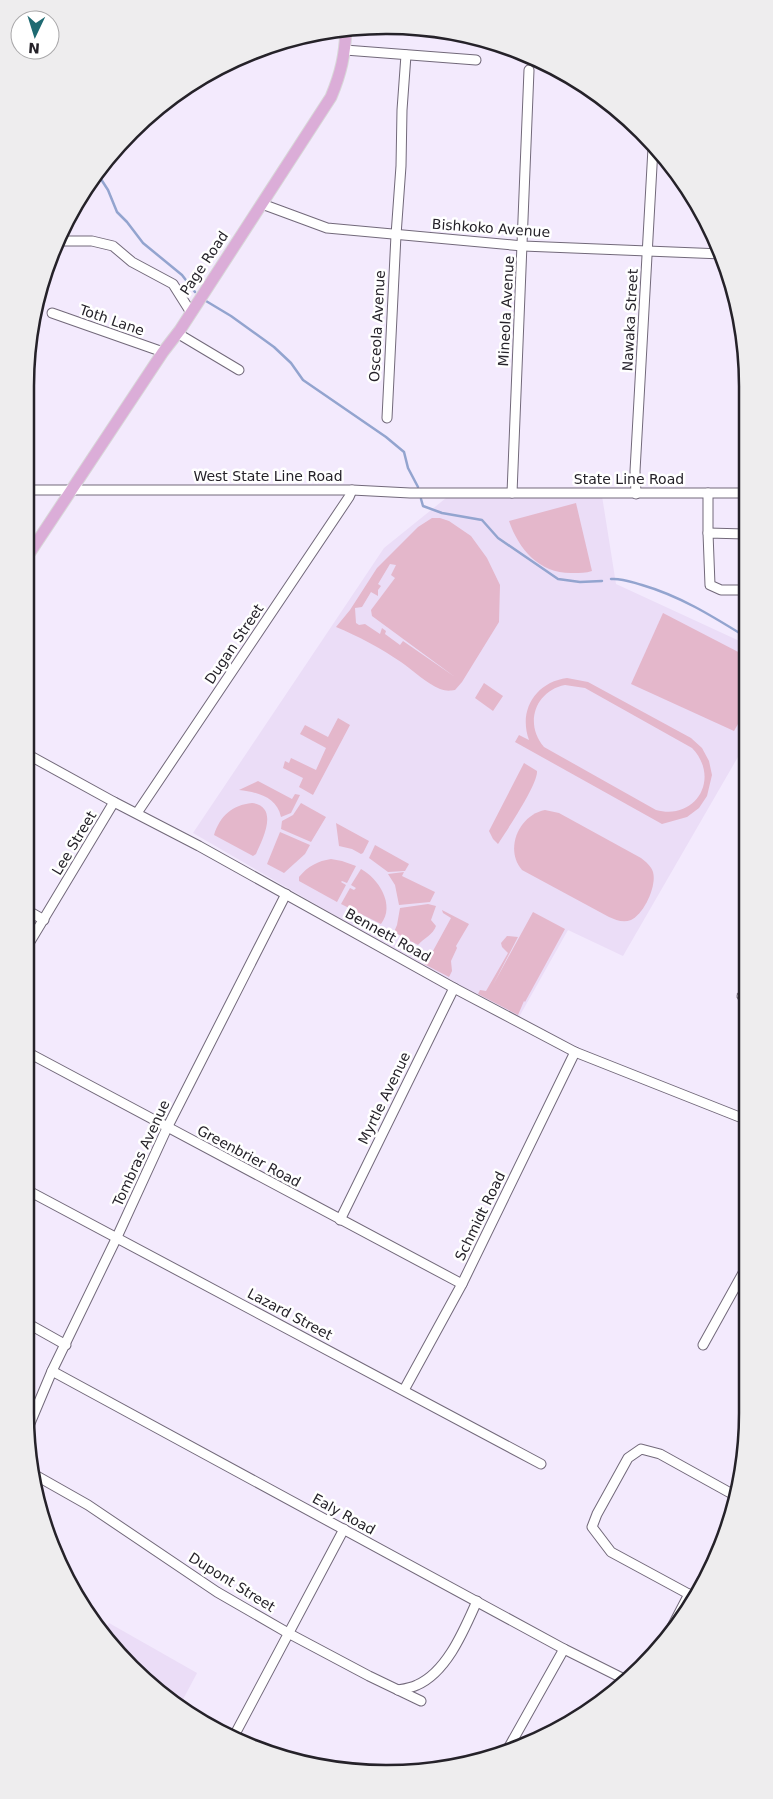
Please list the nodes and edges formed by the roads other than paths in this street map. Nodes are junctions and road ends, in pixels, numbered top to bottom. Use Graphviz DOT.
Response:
graph roads {
  1 [pos="346,37"];
  2 [pos="345,50"];
  3 [pos="406,55"];
  4 [pos="476,60"];
  5 [pos="529,70"];
  6 [pos="653,155"];
  7 [pos="262,204"];
  8 [pos="396,234"];
  9 [pos="66,241"];
  10 [pos="523,246"];
  11 [pos="647,251"];
  12 [pos="713,254"];
  13 [pos="190,311"];
  14 [pos="52,313"];
  15 [pos="177,333"];
  16 [pos="163,352"];
  17 [pos="239,370"];
  18 [pos="387,418"];
  19 [pos="34,490"];
  20 [pos="352,490"];
  21 [pos="72,491"];
  22 [pos="512,493"];
  23 [pos="708,493"];
  24 [pos="739,493"];
  25 [pos="636,494"];
  26 [pos="708,533"];
  27 [pos="739,534"];
  28 [pos="34,546"];
  29 [pos="739,590"];
  30 [pos="34,758"];
  31 [pos="114,802"];
  32 [pos="137,813"];
  33 [pos="286,894"];
  34 [pos="34,914"];
  35 [pos="44,920"];
  36 [pos="34,936"];
  37 [pos="454,988"];
  38 [pos="575,1052"];
  39 [pos="34,1056"];
  40 [pos="739,1117"];
  41 [pos="167,1128"];
  42 [pos="34,1194"];
  43 [pos="340,1220"];
  44 [pos="117,1237"];
  45 [pos="739,1280"];
  46 [pos="462,1284"];
  47 [pos="34,1327"];
  48 [pos="66,1345"];
  49 [pos="703,1345"];
  50 [pos="52,1371"];
  51 [pos="404,1390"];
  52 [pos="34,1414"];
  53 [pos="541,1464"];
  54 [pos="40,1478"];
  55 [pos="729,1493"];
  56 [pos="344,1529"];
  57 [pos="689,1594"];
  58 [pos="477,1601"];
  59 [pos="288,1634"];
  60 [pos="564,1649"];
  61 [pos="621,1676"];
  62 [pos="398,1690"];
  63 [pos="421,1701"];
  64 [pos="236,1732"];
  65 [pos="512,1742"];
  1 -- 2 [label="main road, Page Road"];
  2 -- 3 [label="street"];
  2 -- 7 [label="main road, Page Road"];
  3 -- 4 [label="street"];
  3 -- 8 [label="street, Osceola Avenue"];
  5 -- 10 [label="street, Mineola Avenue"];
  6 -- 11 [label="street, Nawaka Street"];
  7 -- 8 [label="street, Bishkoko Avenue"];
  7 -- 13 [label="main road, Page Road"];
  8 -- 10 [label="street, Bishkoko Avenue"];
  8 -- 18 [label="street, Osceola Avenue"];
  9 -- 13 [label="street"];
  10 -- 11 [label="street, Bishkoko Avenue"];
  10 -- 22 [label="street, Mineola Avenue"];
  11 -- 12 [label="street, Bishkoko Avenue"];
  11 -- 25 [label="street, Nawaka Street"];
  13 -- 15 [label="main road, Page Road"];
  14 -- 16 [label="street, Toth Lane"];
  15 -- 16 [label="main road, Page Road"];
  15 -- 17 [label="street"];
  16 -- 21 [label="main road, Page Road"];
  19 -- 21 [label="street, West State Line Road"];
  20 -- 21 [label="street, West State Line Road"];
  20 -- 22 [label="street, West State Line Road"];
  20 -- 32 [label="street, Dugan Street"];
  21 -- 28 [label="main road, Page Road"];
  22 -- 25 [label="street, State Line Road"];
  23 -- 24 [label="street, State Line Road"];
  23 -- 25 [label="street, State Line Road"];
  23 -- 26 [label="street"];
  26 -- 27 [label="street"];
  26 -- 29 [label="street"];
  30 -- 31 [label="street, Bennett Road"];
  31 -- 32 [label="street, Bennett Road"];
  31 -- 35 [label="street, Lee Street"];
  32 -- 33 [label="street, Bennett Road"];
  33 -- 37 [label="street, Bennett Road"];
  33 -- 41 [label="street, Tombras Avenue"];
  34 -- 35 [label="street"];
  35 -- 36 [label="street, Lee Street"];
  37 -- 38 [label="street, Bennett Road"];
  37 -- 43 [label="street, Myrtle Avenue"];
  38 -- 40 [label="street, Bennett Road"];
  38 -- 46 [label="street, Schmidt Road"];
  39 -- 41 [label="street, Greenbrier Road"];
  41 -- 43 [label="street, Greenbrier Road"];
  41 -- 44 [label="street, Tombras Avenue"];
  42 -- 44 [label="street, Lazard Street"];
  43 -- 46 [label="street, Greenbrier Road"];
  44 -- 48 [label="street, Tombras Avenue"];
  44 -- 51 [label="street, Lazard Street"];
  45 -- 49 [label="street"];
  46 -- 51 [label="street, Schmidt Road"];
  47 -- 48 [label="street"];
  48 -- 50 [label="street, Tombras Avenue"];
  50 -- 52 [label="street, Tombras Avenue"];
  50 -- 56 [label="street, Ealy Road"];
  51 -- 53 [label="street, Lazard Street"];
  54 -- 59 [label="street, Dupont Street"];
  55 -- 57 [label="street"];
  56 -- 58 [label="street, Ealy Road"];
  56 -- 59 [label="street"];
  58 -- 60 [label="street, Ealy Road"];
  58 -- 62 [label="street"];
  59 -- 62 [label="street, Dupont Street"];
  59 -- 64 [label="street"];
  60 -- 61 [label="street, Ealy Road"];
  60 -- 65 [label="street"];
  62 -- 63 [label="street, Dupont Street"];
}
